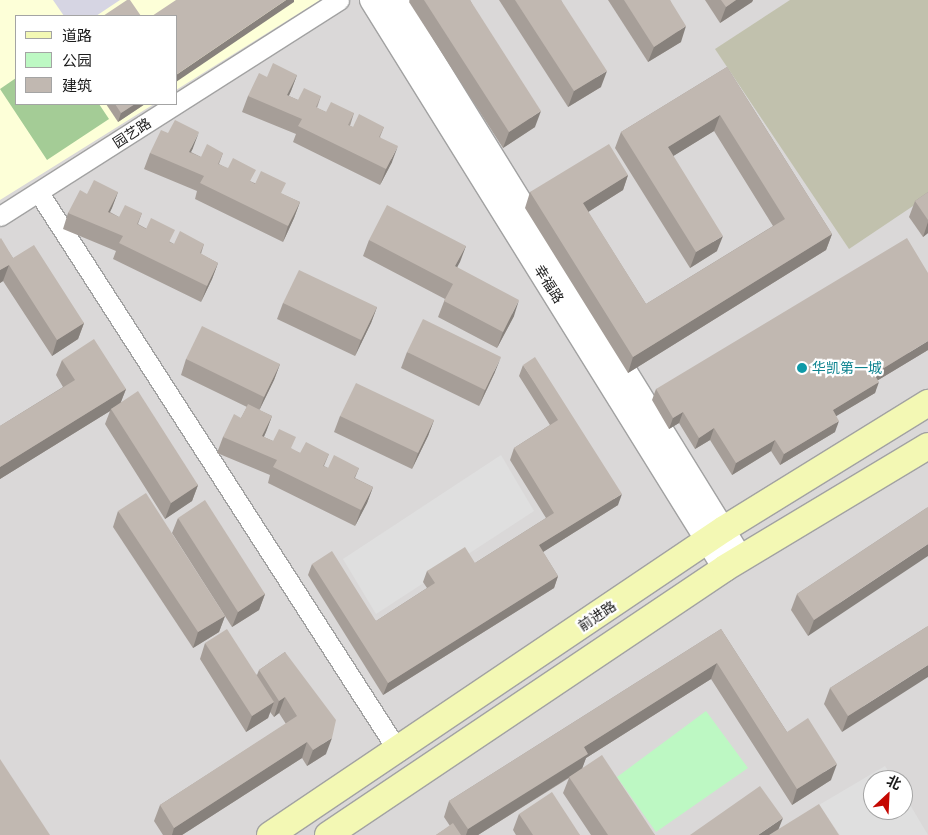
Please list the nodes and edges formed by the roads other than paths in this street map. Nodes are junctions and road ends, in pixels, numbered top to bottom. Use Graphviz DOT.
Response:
graph roads {
  1 [pos="339,0"];
  2 [pos="372,0"];
  3 [pos="395,0"];
  4 [pos="178,104"];
  5 [pos="176,105"];
  6 [pos="39,193"];
  7 [pos="0,216"];
  8 [pos="928,403"];
  9 [pos="928,446"];
  10 [pos="716,534"];
  11 [pos="733,563"];
  12 [pos="398,751"];
  13 [pos="270,835"];
  14 [pos="328,835"];
  1 -- 4 [label="street, 园艺路"];
  2 -- 10 [label="street, 幸福路"];
  3 -- 10 [label="street, 幸福路"];
  5 -- 6 [label="street, 园艺路"];
  6 -- 7 [label="street, 园艺路"];
  6 -- 12 [label="street"];
  8 -- 10 [label="main road, 前进路"];
  9 -- 11 [label="main road"];
  10 -- 11 [label="street, 幸福路"];
  10 -- 12 [label="main road, 前进路"];
  11 -- 14 [label="main road"];
  12 -- 13 [label="main road, 前进路"];
}
